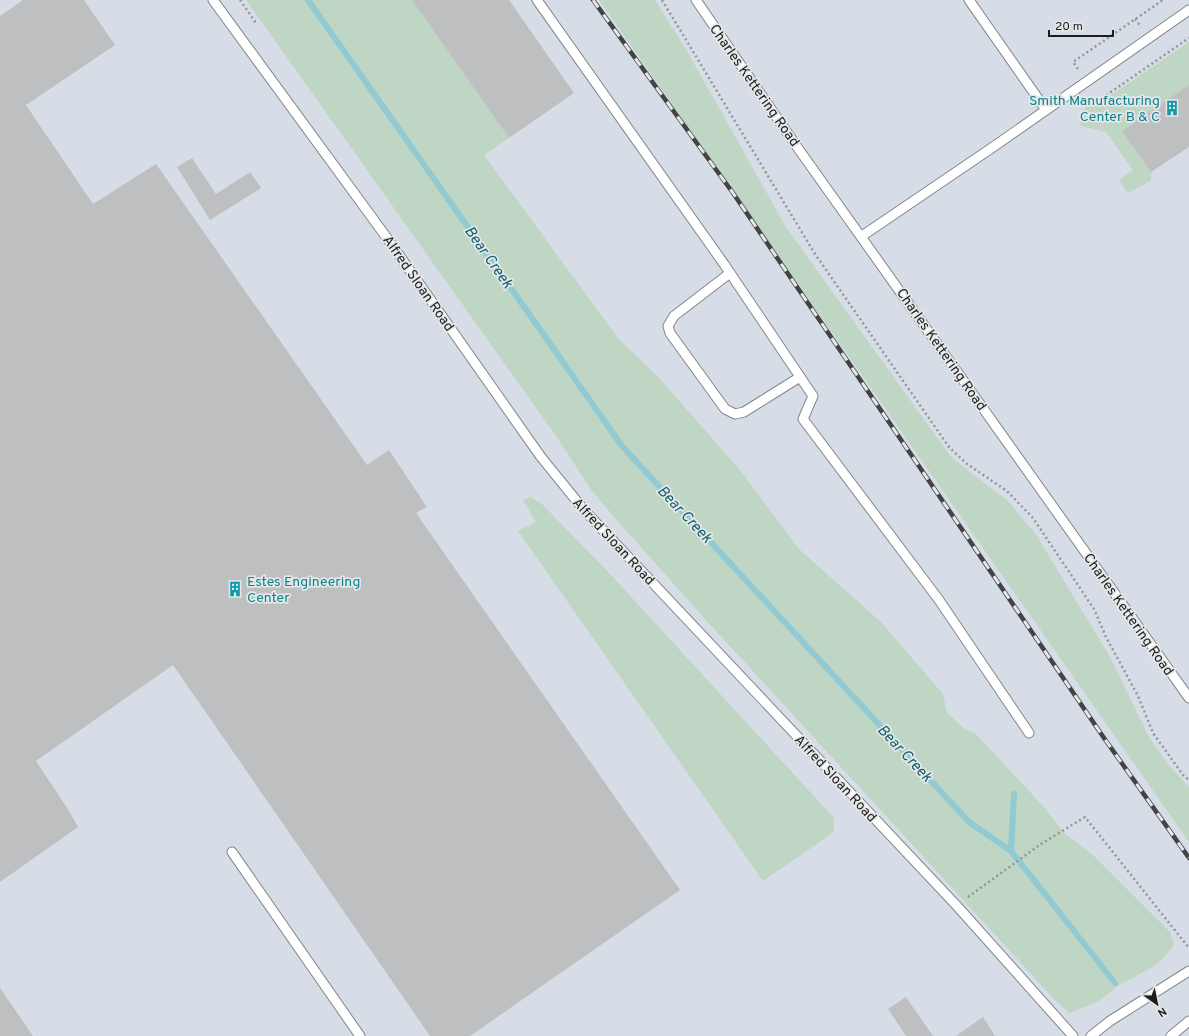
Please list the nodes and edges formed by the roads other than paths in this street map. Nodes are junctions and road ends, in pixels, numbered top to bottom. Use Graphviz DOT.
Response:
graph roads {
  1 [pos="213,0"];
  2 [pos="537,0"];
  3 [pos="696,0"];
  4 [pos="969,0"];
  5 [pos="1189,10"];
  6 [pos="1046,110"];
  7 [pos="862,236"];
  8 [pos="730,273"];
  9 [pos="800,377"];
  10 [pos="1189,698"];
  11 [pos="1029,733"];
  12 [pos="232,852"];
  13 [pos="1189,971"];
  14 [pos="1186,1023"];
  15 [pos="360,1036"];
  16 [pos="1073,1036"];
  17 [pos="1091,1036"];
  18 [pos="1171,1036"];
  1 -- 16 [label="lane, Alfred Sloan Road"];
  2 -- 8 [label="lane"];
  3 -- 7 [label="lane, Charles Kettering Road"];
  4 -- 6 [label="lane"];
  5 -- 6 [label="lane"];
  6 -- 7 [label="lane"];
  7 -- 10 [label="lane, Charles Kettering Road"];
  8 -- 9 [label="lane"];
  8 -- 9 [label="lane"];
  9 -- 11 [label="lane"];
  12 -- 15 [label="lane"];
  13 -- 17 [label="lane"];
  14 -- 18 [label="lane"];
}
